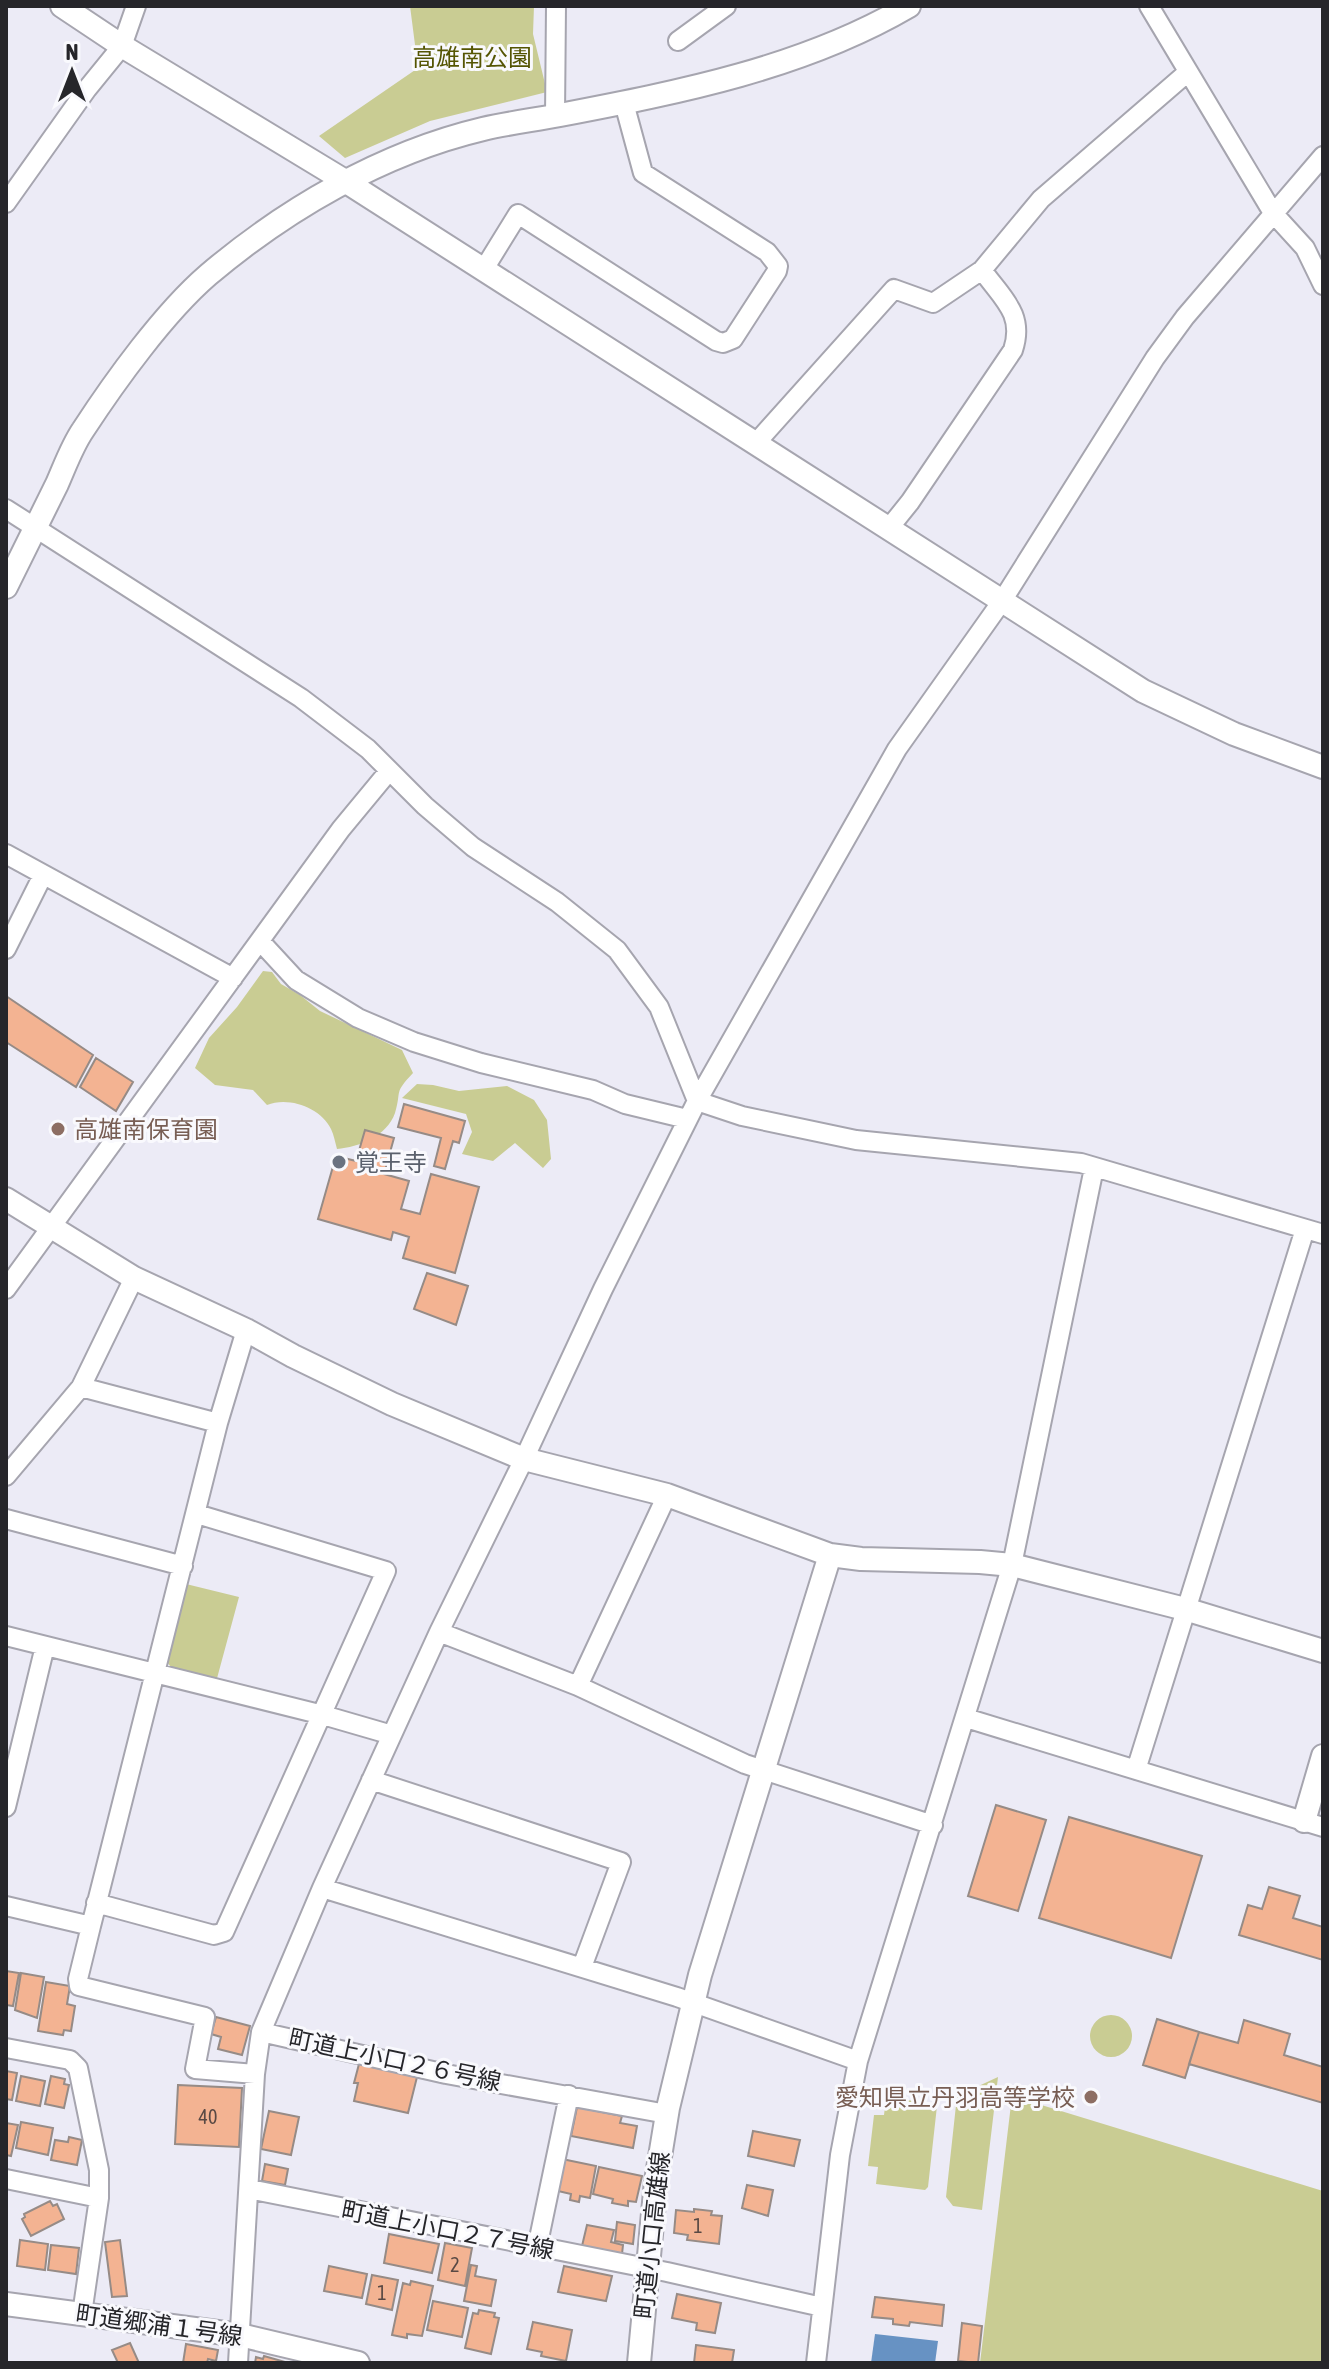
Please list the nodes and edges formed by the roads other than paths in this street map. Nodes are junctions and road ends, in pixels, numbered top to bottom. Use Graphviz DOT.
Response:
graph roads {
  1 [pos="62,6"];
  2 [pos="145,6"];
  3 [pos="556,6"];
  4 [pos="726,6"];
  5 [pos="909,6"];
  6 [pos="1149,6"];
  7 [pos="134,15"];
  8 [pos="678,41"];
  9 [pos="122,46"];
  10 [pos="1188,72"];
  11 [pos="624,103"];
  12 [pos="555,116"];
  13 [pos="1323,156"];
  14 [pos="345,181"];
  15 [pos="6,203"];
  16 [pos="1273,213"];
  17 [pos="484,269"];
  18 [pos="982,270"];
  19 [pos="1323,285"];
  20 [pos="756,443"];
  21 [pos="6,509"];
  22 [pos="889,528"];
  23 [pos="35,529"];
  24 [pos="6,587"];
  25 [pos="1002,601"];
  26 [pos="1323,767"];
  27 [pos="389,771"];
  28 [pos="6,854"];
  29 [pos="43,875"];
  30 [pos="260,941"];
  31 [pos="6,949"];
  32 [pos="233,978"];
  33 [pos="697,1101"];
  34 [pos="687,1119"];
  35 [pos="1094,1168"];
  36 [pos="6,1199"];
  37 [pos="51,1227"];
  38 [pos="1314,1231"];
  39 [pos="134,1278"];
  40 [pos="6,1289"];
  41 [pos="246,1330"];
  42 [pos="81,1387"];
  43 [pos="218,1423"];
  44 [pos="524,1459"];
  45 [pos="6,1476"];
  46 [pos="667,1495"];
  47 [pos="197,1514"];
  48 [pos="6,1519"];
  49 [pos="830,1555"];
  50 [pos="1012,1565"];
  51 [pos="183,1566"];
  52 [pos="1185,1609"];
  53 [pos="439,1632"];
  54 [pos="6,1636"];
  55 [pos="45,1646"];
  56 [pos="1323,1651"];
  57 [pos="154,1674"];
  58 [pos="578,1686"];
  59 [pos="323,1715"];
  60 [pos="966,1718"];
  61 [pos="392,1735"];
  62 [pos="1323,1756"];
  63 [pos="762,1770"];
  64 [pos="1136,1770"];
  65 [pos="371,1780"];
  66 [pos="6,1807"];
  67 [pos="1313,1824"];
  68 [pos="933,1825"];
  69 [pos="322,1888"];
  70 [pos="96,1903"];
  71 [pos="6,1906"];
  72 [pos="91,1926"];
  73 [pos="582,1967"];
  74 [pos="693,2003"];
  75 [pos="261,2032"];
  76 [pos="6,2048"];
  77 [pos="858,2061"];
  78 [pos="255,2074"];
  79 [pos="569,2095"];
  80 [pos="667,2111"];
  81 [pos="6,2179"];
  82 [pos="249,2189"];
  83 [pos="99,2198"];
  84 [pos="537,2248"];
  85 [pos="646,2270"];
  86 [pos="6,2304"];
  87 [pos="822,2307"];
  88 [pos="82,2314"];
  89 [pos="240,2335"];
  90 [pos="238,2363"];
  91 [pos="358,2363"];
  92 [pos="639,2363"];
  93 [pos="816,2363"];
  1 -- 9 [label="street"];
  2 -- 7 [label="street"];
  3 -- 12 [label="street"];
  4 -- 8 [label="street"];
  5 -- 11 [label="street"];
  6 -- 10 [label="street"];
  7 -- 9 [label="street"];
  9 -- 14 [label="street"];
  9 -- 15 [label="street"];
  10 -- 16 [label="street"];
  10 -- 18 [label="street"];
  11 -- 12 [label="street"];
  11 -- 17 [label="street"];
  12 -- 14 [label="street"];
  13 -- 16 [label="street"];
  14 -- 17 [label="street"];
  14 -- 23 [label="street"];
  16 -- 19 [label="street"];
  16 -- 25 [label="street"];
  17 -- 20 [label="street"];
  18 -- 20 [label="street"];
  18 -- 22 [label="street"];
  20 -- 22 [label="street"];
  21 -- 23 [label="street"];
  22 -- 25 [label="street"];
  23 -- 24 [label="street"];
  23 -- 27 [label="street"];
  25 -- 26 [label="street"];
  25 -- 33 [label="street"];
  27 -- 30 [label="street"];
  27 -- 33 [label="street"];
  28 -- 29 [label="street"];
  29 -- 31 [label="street"];
  29 -- 32 [label="street"];
  30 -- 32 [label="street"];
  30 -- 34 [label="street"];
  32 -- 37 [label="street"];
  33 -- 34 [label="street"];
  33 -- 35 [label="street"];
  34 -- 44 [label="street"];
  35 -- 38 [label="street"];
  35 -- 50 [label="street"];
  36 -- 37 [label="street"];
  37 -- 39 [label="street"];
  37 -- 40 [label="street"];
  38 -- 52 [label="street"];
  39 -- 41 [label="street"];
  39 -- 42 [label="street"];
  41 -- 43 [label="street"];
  41 -- 44 [label="street"];
  42 -- 43 [label="street"];
  42 -- 45 [label="street"];
  43 -- 47 [label="street"];
  44 -- 46 [label="street"];
  44 -- 53 [label="street"];
  46 -- 49 [label="street"];
  46 -- 58 [label="street"];
  47 -- 51 [label="street"];
  47 -- 59 [label="street"];
  48 -- 51 [label="street"];
  49 -- 50 [label="street"];
  49 -- 63 [label="street, 町道小口高雄線"];
  50 -- 52 [label="street"];
  50 -- 60 [label="street"];
  51 -- 57 [label="street"];
  52 -- 56 [label="street"];
  52 -- 64 [label="street"];
  53 -- 58 [label="street"];
  53 -- 61 [label="street"];
  54 -- 55 [label="street"];
  55 -- 57 [label="street"];
  55 -- 66 [label="street"];
  57 -- 59 [label="street"];
  57 -- 70 [label="street"];
  58 -- 63 [label="street"];
  59 -- 61 [label="street"];
  59 -- 70 [label="street"];
  60 -- 64 [label="street"];
  60 -- 68 [label="street"];
  61 -- 65 [label="street"];
  62 -- 67 [label="street"];
  63 -- 68 [label="street"];
  63 -- 74 [label="street, 町道小口高雄線"];
  64 -- 67 [label="street"];
  65 -- 69 [label="street"];
  65 -- 73 [label="street"];
  68 -- 77 [label="street"];
  69 -- 73 [label="street"];
  69 -- 75 [label="street"];
  70 -- 72 [label="street"];
  71 -- 72 [label="street"];
  72 -- 78 [label="street"];
  73 -- 74 [label="street"];
  74 -- 77 [label="street"];
  74 -- 80 [label="street, 町道小口高雄線"];
  75 -- 78 [label="street, 町道上小口２６号線"];
  75 -- 79 [label="street, 町道上小口２６号線"];
  76 -- 83 [label="street"];
  77 -- 87 [label="street"];
  78 -- 82 [label="street, 町道上小口２６号線"];
  79 -- 80 [label="street, 町道上小口２６号線"];
  79 -- 84 [label="street"];
  80 -- 85 [label="street, 町道小口高雄線"];
  81 -- 83 [label="street"];
  82 -- 84 [label="street, 町道上小口２７号線"];
  82 -- 89 [label="street, 町道上小口２６号線"];
  83 -- 88 [label="street"];
  84 -- 85 [label="street, 町道上小口２７号線"];
  85 -- 87 [label="street, 町道上小口２７号線"];
  85 -- 92 [label="street, 町道小口高雄線"];
  86 -- 88 [label="street, 町道郷浦１号線"];
  87 -- 93 [label="street"];
  88 -- 89 [label="street, 町道郷浦１号線"];
  89 -- 90 [label="street, 町道上小口２６号線"];
  89 -- 91 [label="street, 町道郷浦１号線"];
}
